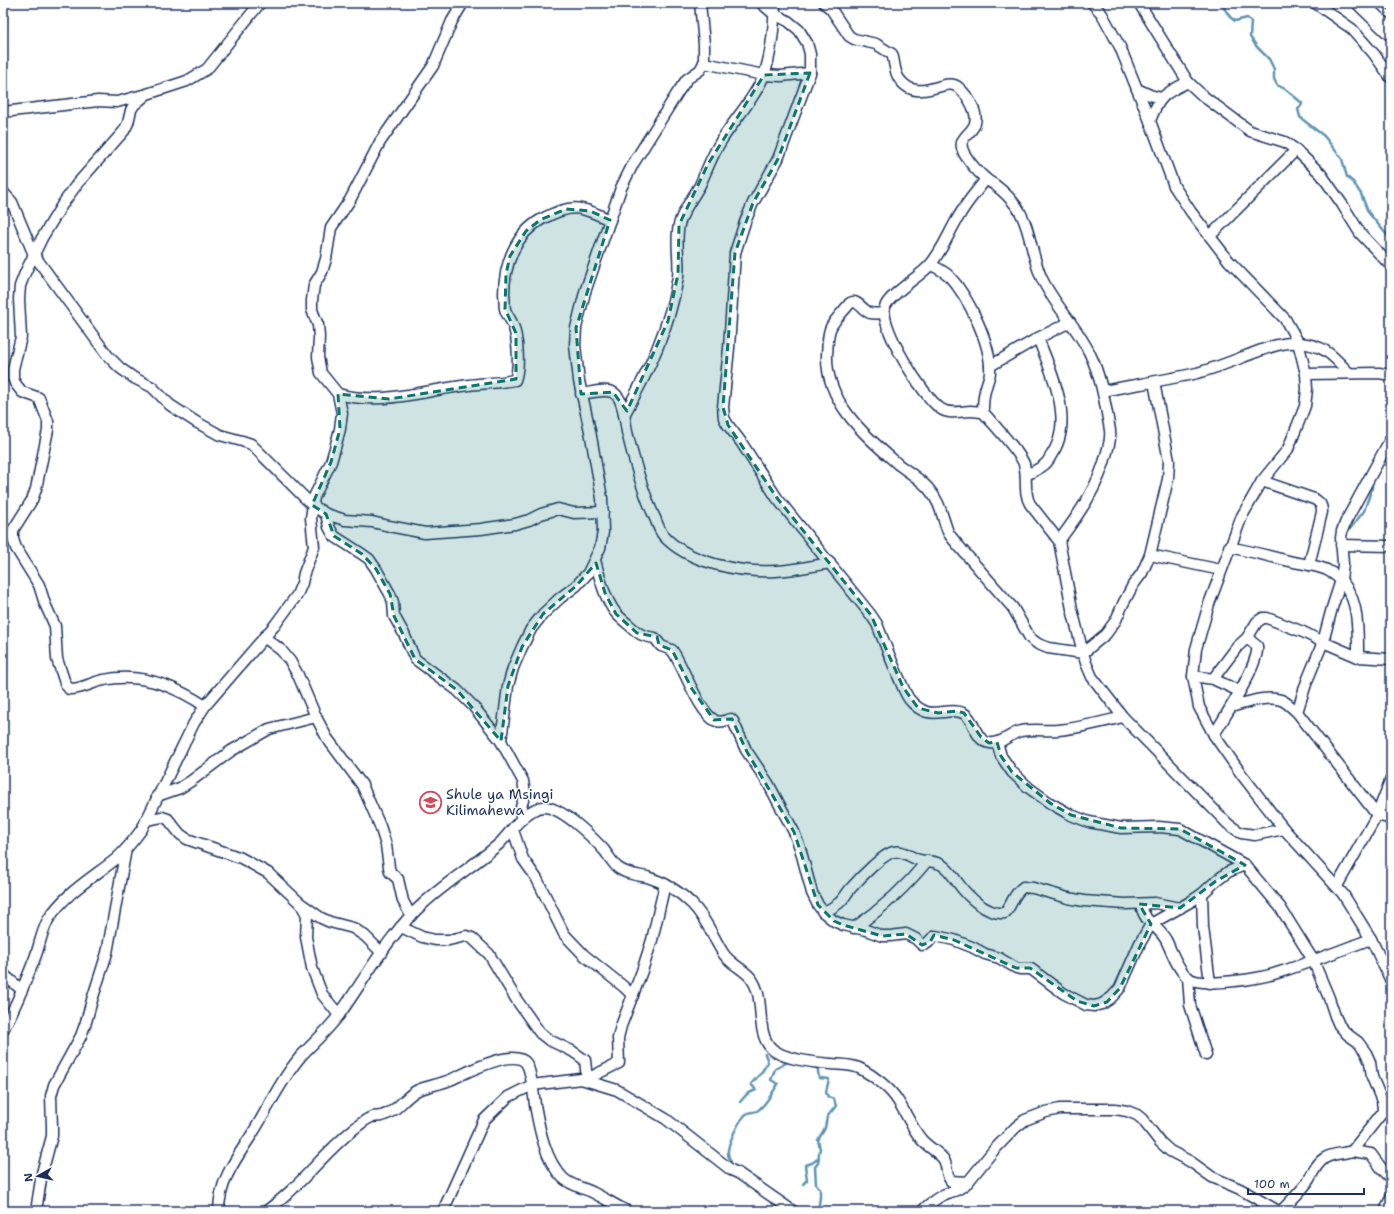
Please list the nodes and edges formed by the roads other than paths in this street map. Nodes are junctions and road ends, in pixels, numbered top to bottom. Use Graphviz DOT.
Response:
graph roads {
  1 [pos="260,3"];
  2 [pos="463,3"];
  3 [pos="700,3"];
  4 [pos="761,3"];
  5 [pos="775,3"];
  6 [pos="824,3"];
  7 [pos="1139,3"];
  8 [pos="1315,3"];
  9 [pos="1360,3"];
  10 [pos="1094,4"];
  11 [pos="774,14"];
  12 [pos="1391,33"];
  13 [pos="704,63"];
  14 [pos="810,73"];
  15 [pos="764,75"];
  16 [pos="1391,78"];
  17 [pos="1188,82"];
  18 [pos="1137,89"];
  19 [pos="147,94"];
  20 [pos="1161,98"];
  21 [pos="3,112"];
  22 [pos="1150,121"];
  23 [pos="1296,150"];
  24 [pos="986,180"];
  25 [pos="3,192"];
  26 [pos="610,220"];
  27 [pos="1210,236"];
  28 [pos="34,255"];
  29 [pos="931,265"];
  30 [pos="1391,266"];
  31 [pos="884,313"];
  32 [pos="1070,322"];
  33 [pos="1038,338"];
  34 [pos="1298,342"];
  35 [pos="990,366"];
  36 [pos="1349,373"];
  37 [pos="1306,374"];
  38 [pos="1391,375"];
  39 [pos="1154,382"];
  40 [pos="1103,391"];
  41 [pos="338,394"];
  42 [pos="581,394"];
  43 [pos="983,412"];
  44 [pos="624,415"];
  45 [pos="1391,438"];
  46 [pos="1382,455"];
  47 [pos="1391,460"];
  48 [pos="1026,475"];
  49 [pos="1262,481"];
  50 [pos="312,504"];
  51 [pos="604,512"];
  52 [pos="326,514"];
  53 [pos="1059,541"];
  54 [pos="1341,545"];
  55 [pos="1391,546"];
  56 [pos="1229,547"];
  57 [pos="1150,555"];
  58 [pos="595,560"];
  59 [pos="830,563"];
  60 [pos="1309,565"];
  61 [pos="1221,570"];
  62 [pos="1341,580"];
  63 [pos="264,637"];
  64 [pos="1247,638"];
  65 [pos="1323,642"];
  66 [pos="1083,653"];
  67 [pos="1358,657"];
  68 [pos="1391,659"];
  69 [pos="1193,676"];
  70 [pos="1213,679"];
  71 [pos="1239,692"];
  72 [pos="205,706"];
  73 [pos="1231,707"];
  74 [pos="1297,712"];
  75 [pos="316,717"];
  76 [pos="1123,717"];
  77 [pos="1214,735"];
  78 [pos="501,741"];
  79 [pos="997,742"];
  80 [pos="1391,779"];
  81 [pos="157,796"];
  82 [pos="1377,815"];
  83 [pos="522,819"];
  84 [pos="1391,819"];
  85 [pos="146,820"];
  86 [pos="1284,829"];
  87 [pos="513,830"];
  88 [pos="126,849"];
  89 [pos="927,861"];
  90 [pos="1245,864"];
  91 [pos="665,884"];
  92 [pos="1337,886"];
  93 [pos="1202,894"];
  94 [pos="301,904"];
  95 [pos="1141,904"];
  96 [pos="1180,908"];
  97 [pos="823,912"];
  98 [pos="411,916"];
  99 [pos="1151,924"];
  100 [pos="401,927"];
  101 [pos="854,928"];
  102 [pos="1372,939"];
  103 [pos="382,953"];
  104 [pos="1313,960"];
  105 [pos="3,974"];
  106 [pos="1188,977"];
  107 [pos="1391,981"];
  108 [pos="1210,983"];
  109 [pos="22,990"];
  110 [pos="633,996"];
  111 [pos="339,1015"];
  112 [pos="3,1030"];
  113 [pos="1206,1055"];
  114 [pos="587,1079"];
  115 [pos="532,1085"];
  116 [pos="1352,1151"];
  117 [pos="1391,1178"];
  118 [pos="968,1182"];
  119 [pos="1391,1197"];
  120 [pos="36,1211"];
  121 [pos="219,1211"];
  122 [pos="266,1211"];
  123 [pos="443,1211"];
  124 [pos="627,1211"];
  125 [pos="793,1211"];
  126 [pos="922,1211"];
  127 [pos="1278,1211"];
  128 [pos="1281,1211"];
  129 [pos="1385,1211"];
  1 -- 19 [label="street"];
  2 -- 41 [label="street"];
  3 -- 13 [label="street"];
  4 -- 11 [label="street"];
  5 -- 11 [label="street"];
  6 -- 24 [label="street"];
  7 -- 17 [label="street"];
  8 -- 16 [label="street"];
  9 -- 12 [label="highway"];
  10 -- 18 [label="street"];
  11 -- 14 [label="street"];
  11 -- 15 [label="street"];
  13 -- 15 [label="street"];
  13 -- 26 [label="street"];
  14 -- 15 [label="street"];
  14 -- 59 [label="street"];
  15 -- 44 [label="street"];
  17 -- 20 [label="street"];
  17 -- 23 [label="street"];
  18 -- 20 [label="street"];
  18 -- 22 [label="street"];
  19 -- 21 [label="street"];
  19 -- 28 [label="street"];
  20 -- 22 [label="street"];
  22 -- 27 [label="street"];
  23 -- 27 [label="street"];
  23 -- 30 [label="street"];
  24 -- 29 [label="street"];
  24 -- 32 [label="street"];
  25 -- 28 [label="street"];
  26 -- 41 [label="street"];
  26 -- 42 [label="street"];
  27 -- 34 [label="street"];
  28 -- 50 [label="street"];
  28 -- 72 [label="street"];
  29 -- 31 [label="street"];
  29 -- 35 [label="street"];
  31 -- 43 [label="street"];
  31 -- 66 [label="street"];
  32 -- 33 [label="street"];
  32 -- 40 [label="street"];
  33 -- 35 [label="street"];
  33 -- 48 [label="street"];
  34 -- 36 [label="street"];
  34 -- 37 [label="street"];
  34 -- 39 [label="street"];
  35 -- 43 [label="street"];
  36 -- 37 [label="street"];
  36 -- 38 [label="street"];
  37 -- 49 [label="street"];
  39 -- 40 [label="street"];
  39 -- 57 [label="street"];
  40 -- 53 [label="street"];
  41 -- 50 [label="street"];
  42 -- 44 [label="street"];
  42 -- 51 [label="street"];
  43 -- 48 [label="street"];
  44 -- 59 [label="street"];
  45 -- 46 [label="street"];
  46 -- 47 [label="street"];
  46 -- 54 [label="street"];
  48 -- 53 [label="street"];
  49 -- 56 [label="street"];
  49 -- 60 [label="street"];
  50 -- 52 [label="street"];
  50 -- 63 [label="street"];
  51 -- 52 [label="street"];
  51 -- 58 [label="street"];
  52 -- 78 [label="street"];
  53 -- 66 [label="street"];
  54 -- 55 [label="street"];
  54 -- 62 [label="street"];
  56 -- 60 [label="street"];
  56 -- 61 [label="street"];
  57 -- 61 [label="street"];
  57 -- 66 [label="street"];
  58 -- 78 [label="street"];
  58 -- 97 [label="street"];
  59 -- 79 [label="street"];
  60 -- 62 [label="street"];
  61 -- 69 [label="street"];
  62 -- 65 [label="street"];
  62 -- 67 [label="street"];
  63 -- 72 [label="street"];
  63 -- 75 [label="street"];
  64 -- 65 [label="street"];
  64 -- 70 [label="street"];
  64 -- 71 [label="street"];
  65 -- 67 [label="street"];
  65 -- 74 [label="street"];
  66 -- 76 [label="street"];
  67 -- 68 [label="street"];
  69 -- 70 [label="street"];
  69 -- 77 [label="street"];
  70 -- 71 [label="street"];
  71 -- 73 [label="street"];
  72 -- 81 [label="street"];
  73 -- 74 [label="street"];
  73 -- 77 [label="street"];
  74 -- 82 [label="street"];
  75 -- 81 [label="street"];
  75 -- 98 [label="street"];
  76 -- 79 [label="street"];
  76 -- 86 [label="street"];
  77 -- 86 [label="street"];
  78 -- 83 [label="street"];
  79 -- 90 [label="street"];
  80 -- 82 [label="street"];
  81 -- 85 [label="street"];
  82 -- 84 [label="street"];
  82 -- 92 [label="street"];
  83 -- 87 [label="street"];
  83 -- 91 [label="street"];
  85 -- 88 [label="street"];
  85 -- 94 [label="street"];
  86 -- 92 [label="street"];
  87 -- 98 [label="street"];
  87 -- 110 [label="street"];
  88 -- 109 [label="street"];
  88 -- 120 [label="street"];
  89 -- 95 [label="street"];
  89 -- 97 [label="street"];
  89 -- 101 [label="street"];
  90 -- 93 [label="street"];
  90 -- 104 [label="street"];
  91 -- 110 [label="street"];
  91 -- 118 [label="street"];
  92 -- 102 [label="street"];
  93 -- 96 [label="street"];
  93 -- 108 [label="street"];
  94 -- 103 [label="street"];
  94 -- 111 [label="street"];
  95 -- 96 [label="street"];
  95 -- 99 [label="street"];
  96 -- 99 [label="street"];
  97 -- 101 [label="street"];
  98 -- 100 [label="street"];
  99 -- 101 [label="street"];
  99 -- 106 [label="street"];
  100 -- 103 [label="street"];
  100 -- 114 [label="street"];
  102 -- 104 [label="street"];
  102 -- 107 [label="street"];
  103 -- 111 [label="street"];
  104 -- 108 [label="street"];
  104 -- 116 [label="street"];
  105 -- 109 [label="street"];
  106 -- 108 [label="street"];
  106 -- 113 [label="street"];
  109 -- 112 [label="street"];
  110 -- 114 [label="street"];
  111 -- 121 [label="street"];
  114 -- 115 [label="street"];
  114 -- 125 [label="street"];
  115 -- 122 [label="street"];
  115 -- 123 [label="street"];
  115 -- 124 [label="street"];
  116 -- 117 [label="street"];
  116 -- 128 [label="street"];
  118 -- 126 [label="street"];
  118 -- 127 [label="street"];
  119 -- 129 [label="street"];
}
